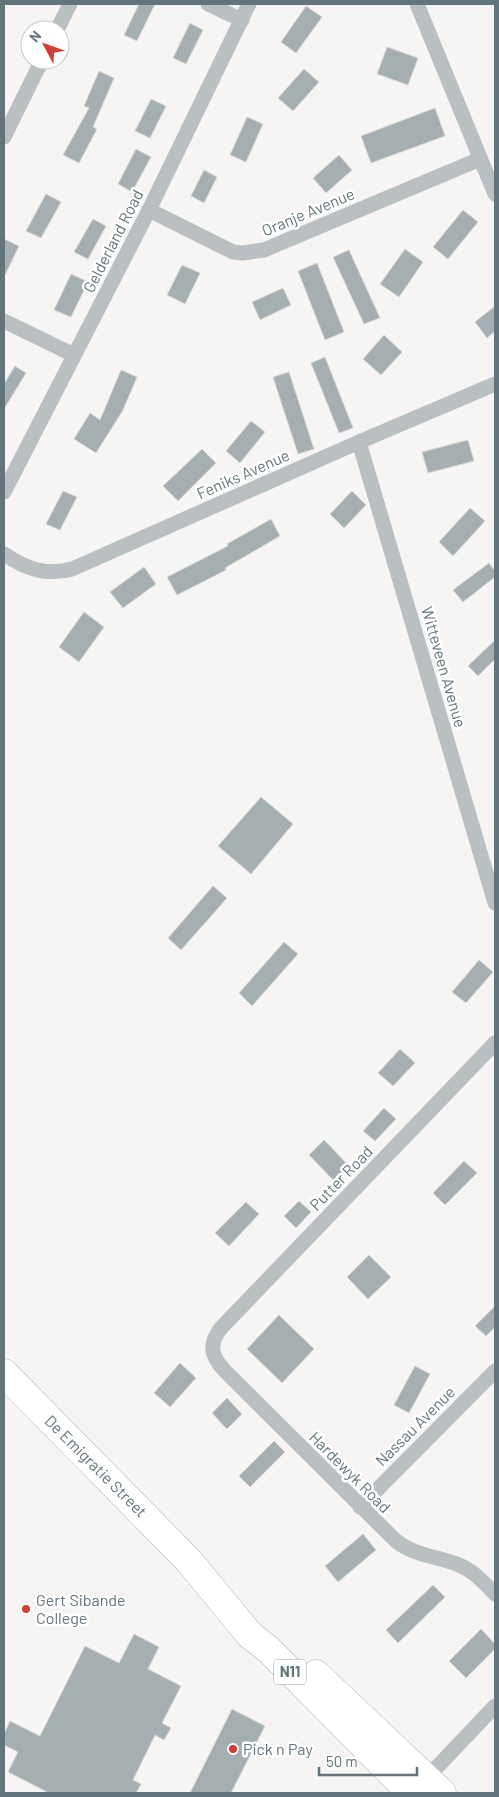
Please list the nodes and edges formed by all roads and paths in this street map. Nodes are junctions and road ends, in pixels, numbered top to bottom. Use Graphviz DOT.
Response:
graph roads {
  1 [pos="70,4"];
  2 [pos="208,4"];
  3 [pos="249,4"];
  4 [pos="417,4"];
  5 [pos="62,20"];
  6 [pos="242,20"];
  7 [pos="37,70"];
  8 [pos="4,137"];
  9 [pos="480,158"];
  10 [pos="495,194"];
  11 [pos="149,210"];
  12 [pos="4,321"];
  13 [pos="74,356"];
  14 [pos="495,384"];
  15 [pos="359,442"];
  16 [pos="4,492"];
  17 [pos="4,554"];
  18 [pos="495,903"];
  19 [pos="495,1042"];
  20 [pos="214,1339"];
  21 [pos="495,1371"];
  22 [pos="4,1373"];
  23 [pos="360,1507"];
  24 [pos="495,1594"];
  25 [pos="495,1706"];
  26 [pos="423,1789"];
  1 -- 5 [label="street"];
  2 -- 6 [label="street"];
  3 -- 6 [label="street, Gelderland Road"];
  4 -- 9 [label="street"];
  6 -- 11 [label="street, Gelderland Road"];
  7 -- 8 [label="street"];
  9 -- 10 [label="street"];
  9 -- 11 [label="street, Oranje Avenue"];
  11 -- 13 [label="street, Gelderland Road"];
  12 -- 13 [label="street"];
  13 -- 16 [label="street, Gelderland Road"];
  14 -- 15 [label="street, Feniks Avenue"];
  15 -- 17 [label="street, Feniks Avenue"];
  15 -- 18 [label="street, Witteveen Avenue"];
  19 -- 20 [label="street, Putter Road"];
  20 -- 23 [label="street, Hardewyk Road"];
  21 -- 23 [label="street, Nassau Avenue"];
  22 -- 26 [label="highway, De Emigratie Street / N11"];
  23 -- 24 [label="street, Hardewyk Road"];
  25 -- 26 [label="street"];
}
